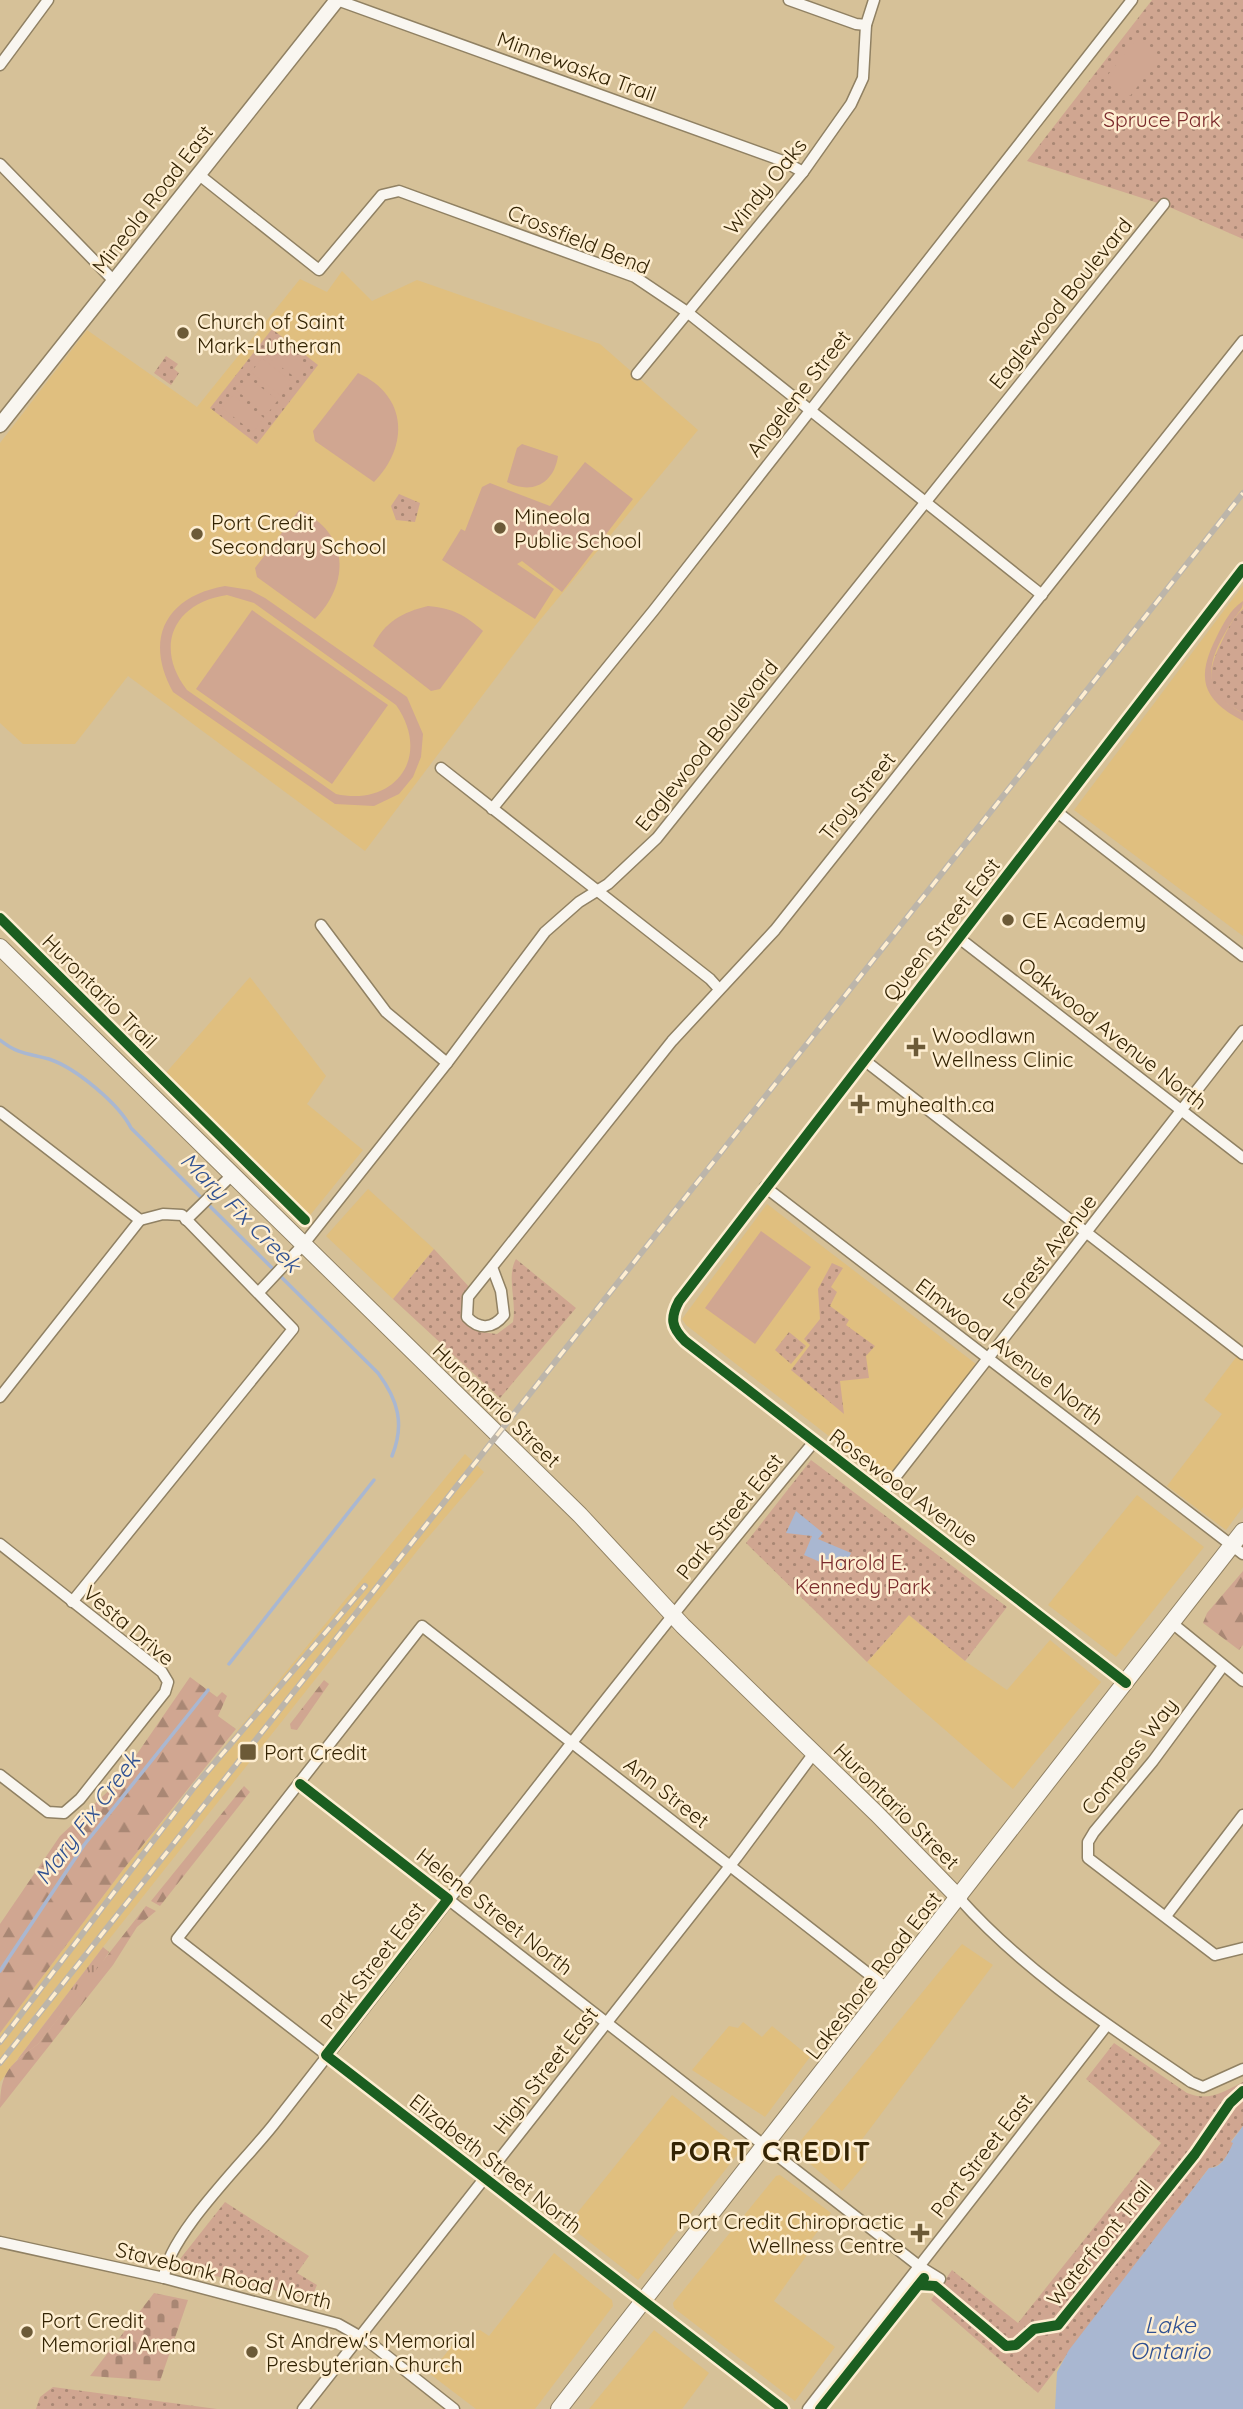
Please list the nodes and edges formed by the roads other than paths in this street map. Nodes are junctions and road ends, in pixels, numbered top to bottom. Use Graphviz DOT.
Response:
graph roads {
  1 [pos="48,0"];
  2 [pos="337,0"];
  3 [pos="789,0"];
  4 [pos="874,0"];
  5 [pos="1132,0"];
  6 [pos="866,24"];
  7 [pos="0,65"];
  8 [pos="0,164"];
  9 [pos="803,172"];
  10 [pos="198,174"];
  11 [pos="1164,204"];
  12 [pos="114,281"];
  13 [pos="687,312"];
  14 [pos="1243,341"];
  15 [pos="637,374"];
  16 [pos="809,411"];
  17 [pos="0,425"];
  18 [pos="924,503"];
  19 [pos="1243,569"];
  20 [pos="1042,594"];
  21 [pos="441,768"];
  22 [pos="492,809"];
  23 [pos="1057,811"];
  24 [pos="596,892"];
  25 [pos="321,925"];
  26 [pos="960,938"];
  27 [pos="0,947"];
  28 [pos="1243,956"];
  29 [pos="719,989"];
  30 [pos="1243,1031"];
  31 [pos="864,1060"];
  32 [pos="447,1063"];
  33 [pos="0,1112"];
  34 [pos="1182,1112"];
  35 [pos="1243,1158"];
  36 [pos="232,1175"];
  37 [pos="765,1187"];
  38 [pos="140,1220"];
  39 [pos="187,1220"];
  40 [pos="1087,1235"];
  41 [pos="303,1245"];
  42 [pos="492,1266"];
  43 [pos="259,1292"];
  44 [pos="672,1314"];
  45 [pos="1243,1354"];
  46 [pos="988,1359"];
  47 [pos="0,1397"];
  48 [pos="813,1443"];
  49 [pos="883,1493"];
  50 [pos="1243,1531"];
  51 [pos="0,1544"];
  52 [pos="1238,1550"];
  53 [pos="72,1602"];
  54 [pos="673,1615"];
  55 [pos="1172,1623"];
  56 [pos="1223,1666"];
  57 [pos="1243,1681"];
  58 [pos="1126,1683"];
  59 [pos="571,1742"];
  60 [pos="814,1753"];
  61 [pos="0,1775"];
  62 [pos="300,1784"];
  63 [pos="1243,1815"];
  64 [pos="730,1866"];
  65 [pos="959,1898"];
  66 [pos="448,1899"];
  67 [pos="1166,1916"];
  68 [pos="1243,1948"];
  69 [pos="888,1989"];
  70 [pos="607,2021"];
  71 [pos="1107,2025"];
  72 [pos="326,2055"];
  73 [pos="1243,2070"];
  74 [pos="766,2145"];
  75 [pos="484,2179"];
  76 [pos="0,2242"];
  77 [pos="919,2266"];
  78 [pos="164,2278"];
  79 [pos="940,2279"];
  80 [pos="643,2303"];
  81 [pos="361,2336"];
  82 [pos="303,2409"];
  83 [pos="454,2409"];
  84 [pos="559,2409"];
  85 [pos="783,2409"];
  86 [pos="808,2409"];
  1 -- 7 [label="street"];
  2 -- 9 [label="street, Minnewaska Trail"];
  2 -- 10 [label="street, Mineola Road East"];
  3 -- 6 [label="street"];
  4 -- 6 [label="street, Windy Oaks"];
  5 -- 16 [label="street, Angelene Street"];
  6 -- 9 [label="street, Windy Oaks"];
  8 -- 12 [label="street"];
  9 -- 13 [label="street, Windy Oaks"];
  10 -- 12 [label="street, Mineola Road East"];
  10 -- 13 [label="street, Crossfield Bend"];
  11 -- 18 [label="street, Eaglewood Boulevard"];
  12 -- 17 [label="street, Mineola Road East"];
  13 -- 15 [label="street, Windy Oaks"];
  13 -- 16 [label="street, Crossfield Bend"];
  14 -- 20 [label="street, Troy Street"];
  16 -- 18 [label="street, Crossfield Bend"];
  16 -- 22 [label="street, Angelene Street"];
  18 -- 20 [label="street, Crossfield Bend"];
  18 -- 24 [label="street, Eaglewood Boulevard"];
  19 -- 23 [label="street, Queen Street East"];
  20 -- 29 [label="street, Troy Street"];
  21 -- 22 [label="street"];
  22 -- 24 [label="street"];
  23 -- 26 [label="street, Queen Street East"];
  23 -- 28 [label="street"];
  24 -- 29 [label="street"];
  24 -- 32 [label="street, Eaglewood Boulevard"];
  25 -- 32 [label="street"];
  26 -- 31 [label="street, Queen Street East"];
  26 -- 34 [label="street, Oakwood Avenue North"];
  27 -- 36 [label="main road, Hurontario Street"];
  29 -- 42 [label="street, Troy Street"];
  30 -- 34 [label="street, Forest Avenue"];
  31 -- 37 [label="street, Queen Street East"];
  31 -- 40 [label="street"];
  32 -- 41 [label="street, Eaglewood Boulevard"];
  33 -- 38 [label="street"];
  34 -- 35 [label="street, Oakwood Avenue North"];
  34 -- 40 [label="street, Forest Avenue"];
  36 -- 39 [label="street"];
  36 -- 41 [label="main road, Hurontario Street"];
  37 -- 44 [label="street, Queen Street East"];
  37 -- 46 [label="street, Elmwood Avenue North"];
  38 -- 39 [label="street"];
  38 -- 47 [label="street"];
  39 -- 43 [label="street"];
  40 -- 45 [label="street"];
  40 -- 46 [label="street, Forest Avenue"];
  41 -- 43 [label="street, Eaglewood Boulevard"];
  41 -- 54 [label="main road, Hurontario Street"];
  42 -- 42 [label="street, Troy Street"];
  43 -- 53 [label="street"];
  44 -- 48 [label="street, Rosewood Avenue"];
  46 -- 49 [label="street, Forest Avenue"];
  46 -- 52 [label="street, Elmwood Avenue North"];
  48 -- 49 [label="street, Rosewood Avenue"];
  48 -- 54 [label="street, Park Street East"];
  49 -- 58 [label="street, Rosewood Avenue"];
  50 -- 52 [label="main road, Lakeshore Road East"];
  51 -- 53 [label="street, Vesta Drive"];
  52 -- 55 [label="main road, Lakeshore Road East"];
  53 -- 61 [label="street, Vesta Drive"];
  54 -- 59 [label="street, Park Street East"];
  54 -- 60 [label="main road, Hurontario Street"];
  55 -- 56 [label="street"];
  55 -- 58 [label="main road, Lakeshore Road East"];
  56 -- 57 [label="street"];
  56 -- 67 [label="street, Compass Way"];
  58 -- 65 [label="main road, Lakeshore Road East"];
  59 -- 62 [label="street, Ann Street"];
  59 -- 64 [label="street, Ann Street"];
  59 -- 66 [label="street, Park Street East"];
  60 -- 64 [label="street, High Street East"];
  60 -- 65 [label="main road, Hurontario Street"];
  62 -- 66 [label="street, Helene Street North"];
  62 -- 72 [label="street, Elizabeth Street North"];
  63 -- 67 [label="street"];
  64 -- 69 [label="street, Ann Street"];
  64 -- 70 [label="street, High Street East"];
  65 -- 69 [label="main road, Lakeshore Road East"];
  65 -- 71 [label="street"];
  66 -- 70 [label="street, Helene Street North"];
  66 -- 72 [label="street, Park Street East"];
  67 -- 68 [label="street, Compass Way"];
  69 -- 74 [label="main road, Lakeshore Road East"];
  70 -- 74 [label="street, Helene Street North"];
  70 -- 75 [label="street, High Street East"];
  71 -- 73 [label="street"];
  71 -- 77 [label="street, Port Street East"];
  72 -- 75 [label="street, Elizabeth Street North"];
  72 -- 78 [label="street, Park Street East"];
  74 -- 77 [label="street, Helene Street North"];
  74 -- 80 [label="main road, Lakeshore Road East"];
  75 -- 80 [label="street, Elizabeth Street North"];
  75 -- 81 [label="street, High Street East"];
  76 -- 78 [label="street, Stavebank Road North"];
  77 -- 79 [label="street, Helene Street North"];
  77 -- 86 [label="street, Port Street East"];
  78 -- 81 [label="street, Stavebank Road North"];
  80 -- 84 [label="main road, Lakeshore Road East"];
  80 -- 85 [label="street, Elizabeth Street North"];
  81 -- 82 [label="street, High Street East"];
  81 -- 83 [label="street, Stavebank Road North"];
}
